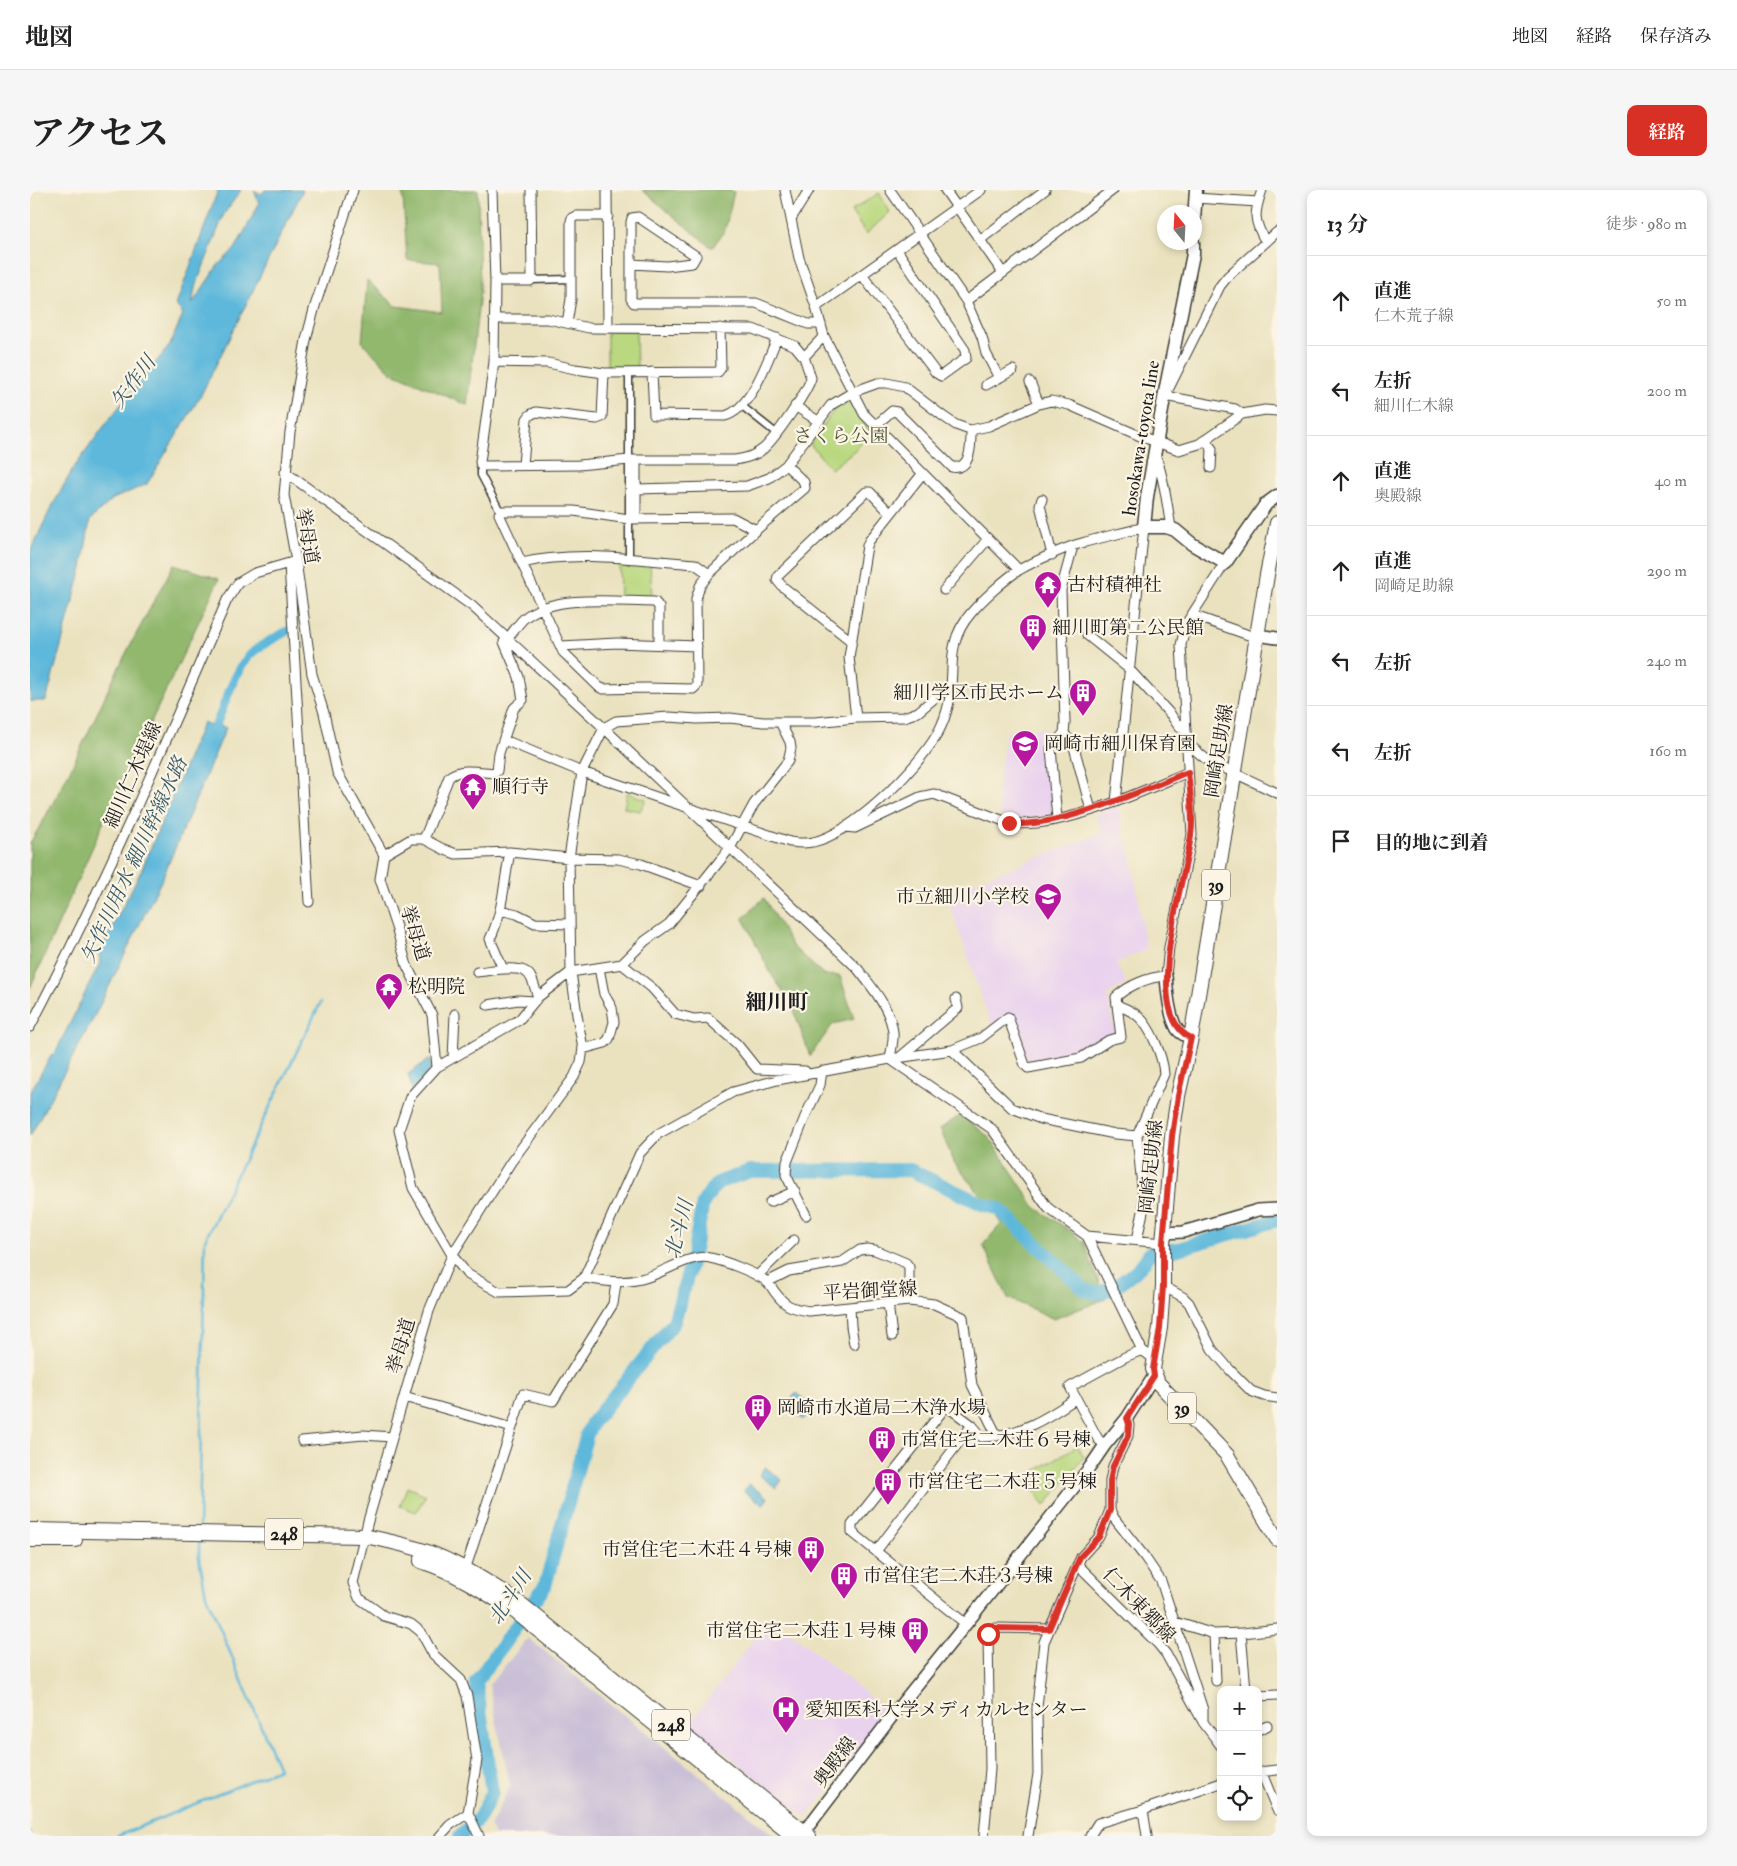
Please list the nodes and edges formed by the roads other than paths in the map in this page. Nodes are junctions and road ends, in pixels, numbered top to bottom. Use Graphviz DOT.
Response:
graph roads {
  1 [pos="353,190"];
  2 [pos="492,190"];
  3 [pos="531,190"];
  4 [pos="607,190"];
  5 [pos="785,190"];
  6 [pos="809,190"];
  7 [pos="890,190"];
  8 [pos="945,190"];
  9 [pos="981,190"];
  10 [pos="1045,190"];
  11 [pos="1113,190"];
  12 [pos="1262,190"];
  13 [pos="1196,194"];
  14 [pos="1258,202"];
  15 [pos="957,208"];
  16 [pos="608,216"];
  17 [pos="792,217"];
  18 [pos="1277,232"];
  19 [pos="920,234"];
  20 [pos="980,240"];
  21 [pos="1266,242"];
  22 [pos="897,250"];
  23 [pos="1193,250"];
  24 [pos="631,264"];
  25 [pos="1003,274"];
  26 [pos="862,275"];
  27 [pos="570,279"];
  28 [pos="495,280"];
  29 [pos="532,280"];
  30 [pos="966,301"];
  31 [pos="816,307"];
  32 [pos="494,319"];
  33 [pos="568,323"];
  34 [pos="821,324"];
  35 [pos="608,328"];
  36 [pos="720,328"];
  37 [pos="824,336"];
  38 [pos="778,338"];
  39 [pos="804,357"];
  40 [pos="494,362"];
  41 [pos="1013,370"];
  42 [pos="629,372"];
  43 [pos="652,372"];
  44 [pos="604,373"];
  45 [pos="998,378"];
  46 [pos="1030,382"];
  47 [pos="986,385"];
  48 [pos="853,392"];
  49 [pos="1165,396"];
  50 [pos="1039,404"];
  51 [pos="742,406"];
  52 [pos="795,406"];
  53 [pos="1277,411"];
  54 [pos="1242,414"];
  55 [pos="818,421"];
  56 [pos="875,426"];
  57 [pos="971,430"];
  58 [pos="776,433"];
  59 [pos="1206,440"];
  60 [pos="1155,447"];
  61 [pos="633,460"];
  62 [pos="523,465"];
  63 [pos="786,465"];
  64 [pos="481,466"];
  65 [pos="1211,468"];
  66 [pos="285,472"];
  67 [pos="923,473"];
  68 [pos="637,489"];
  69 [pos="1277,496"];
  70 [pos="1042,499"];
  71 [pos="500,511"];
  72 [pos="890,513"];
  73 [pos="632,519"];
  74 [pos="1277,523"];
  75 [pos="1144,527"];
  76 [pos="1171,528"];
  77 [pos="756,530"];
  78 [pos="988,539"];
  79 [pos="1073,546"];
  80 [pos="1052,555"];
  81 [pos="629,560"];
  82 [pos="292,563"];
  83 [pos="522,563"];
  84 [pos="1225,563"];
  85 [pos="1019,570"];
  86 [pos="709,574"];
  87 [pos="944,590"];
  88 [pos="543,608"];
  89 [pos="1192,615"];
  90 [pos="1087,635"];
  91 [pos="1257,637"];
  92 [pos="508,638"];
  93 [pos="1277,638"];
  94 [pos="851,641"];
  95 [pos="658,643"];
  96 [pos="561,646"];
  97 [pos="697,646"];
  98 [pos="1129,669"];
  99 [pos="950,685"];
  100 [pos="856,718"];
  101 [pos="780,722"];
  102 [pos="604,728"];
  103 [pos="1186,730"];
  104 [pos="1064,733"];
  105 [pos="504,740"];
  106 [pos="1187,743"];
  107 [pos="582,772"];
  108 [pos="1188,772"];
  109 [pos="1234,774"];
  110 [pos="1277,793"];
  111 [pos="1116,802"];
  112 [pos="684,806"];
  113 [pos="1092,810"];
  114 [pos="1057,819"];
  115 [pos="741,825"];
  116 [pos="845,827"];
  117 [pos="424,839"];
  118 [pos="730,848"];
  119 [pos="510,852"];
  120 [pos="384,854"];
  121 [pos="570,858"];
  122 [pos="701,886"];
  123 [pos="309,902"];
  124 [pos="500,910"];
  125 [pos="570,924"];
  126 [pos="622,964"];
  127 [pos="600,968"];
  128 [pos="503,970"];
  129 [pos="477,972"];
  130 [pos="571,972"];
  131 [pos="1166,976"];
  132 [pos="537,999"];
  133 [pos="956,999"];
  134 [pos="488,1005"];
  135 [pos="1117,1005"];
  136 [pos="455,1014"];
  137 [pos="30,1027"];
  138 [pos="1191,1038"];
  139 [pos="583,1049"];
  140 [pos="952,1050"];
  141 [pos="453,1058"];
  142 [pos="894,1058"];
  143 [pos="437,1067"];
  144 [pos="822,1071"];
  145 [pos="1137,1136"];
  146 [pos="795,1191"];
  147 [pos="770,1202"];
  148 [pos="1277,1208"];
  149 [pos="806,1215"];
  150 [pos="1087,1236"];
  151 [pos="794,1240"];
  152 [pos="1137,1240"];
  153 [pos="1163,1245"];
  154 [pos="452,1255"];
  155 [pos="757,1276"];
  156 [pos="584,1278"];
  157 [pos="767,1282"];
  158 [pos="616,1283"];
  159 [pos="1163,1286"];
  160 [pos="909,1301"];
  161 [pos="888,1303"];
  162 [pos="850,1307"];
  163 [pos="892,1336"];
  164 [pos="854,1344"];
  165 [pos="1142,1350"];
  166 [pos="1155,1360"];
  167 [pos="1154,1376"];
  168 [pos="404,1397"];
  169 [pos="1277,1398"];
  170 [pos="1075,1399"];
  171 [pos="1127,1418"];
  172 [pos="972,1425"];
  173 [pos="512,1428"];
  174 [pos="997,1436"];
  175 [pos="392,1437"];
  176 [pos="302,1441"];
  177 [pos="1105,1445"];
  178 [pos="1110,1510"];
  179 [pos="30,1530"];
  180 [pos="1277,1539"];
  181 [pos="30,1540"];
  182 [pos="363,1540"];
  183 [pos="877,1550"];
  184 [pos="1078,1565"];
  185 [pos="465,1570"];
  186 [pos="519,1609"];
  187 [pos="1175,1622"];
  188 [pos="966,1624"];
  189 [pos="1049,1629"];
  190 [pos="1277,1630"];
  191 [pos="1241,1633"];
  192 [pos="1214,1634"];
  193 [pos="1216,1681"];
  194 [pos="1246,1686"];
  195 [pos="1277,1695"];
  196 [pos="1262,1696"];
  197 [pos="1203,1722"];
  198 [pos="1217,1740"];
  199 [pos="1262,1770"];
  200 [pos="1277,1770"];
  201 [pos="1262,1776"];
  202 [pos="1217,1784"];
  203 [pos="1143,1810"];
  204 [pos="1277,1810"];
  205 [pos="468,1813"];
  206 [pos="802,1835"];
  207 [pos="440,1836"];
  208 [pos="479,1836"];
  209 [pos="984,1836"];
  210 [pos="1028,1836"];
  211 [pos="1090,1836"];
  212 [pos="1147,1836"];
  1 -- 66 [label="street, 挙母道"];
  2 -- 28 [label="street"];
  3 -- 29 [label="street"];
  4 -- 16 [label="street"];
  5 -- 17 [label="street"];
  6 -- 17 [label="street"];
  7 -- 19 [label="street"];
  8 -- 15 [label="street"];
  9 -- 15 [label="street"];
  10 -- 20 [label="street"];
  11 -- 25 [label="street"];
  12 -- 14 [label="street"];
  13 -- 14 [label="street"];
  14 -- 21 [label="street"];
  15 -- 19 [label="street"];
  15 -- 20 [label="street"];
  16 -- 27 [label="street"];
  16 -- 35 [label="street"];
  17 -- 31 [label="street"];
  18 -- 21 [label="street"];
  19 -- 22 [label="street"];
  19 -- 30 [label="street"];
  20 -- 25 [label="street"];
  21 -- 49 [label="street"];
  22 -- 26 [label="street"];
  22 -- 26 [label="street"];
  23 -- 49 [label="main road, hosokawa-toyota line"];
  24 -- 24 [label="street"];
  24 -- 34 [label="street"];
  25 -- 30 [label="street"];
  26 -- 31 [label="street"];
  27 -- 29 [label="street"];
  27 -- 33 [label="street"];
  28 -- 29 [label="street"];
  28 -- 32 [label="street"];
  30 -- 45 [label="street"];
  31 -- 34 [label="street"];
  32 -- 33 [label="street"];
  32 -- 40 [label="street"];
  33 -- 35 [label="street"];
  34 -- 37 [label="street"];
  35 -- 36 [label="street"];
  36 -- 38 [label="street"];
  36 -- 43 [label="street"];
  37 -- 39 [label="street"];
  37 -- 48 [label="street"];
  38 -- 39 [label="street"];
  38 -- 51 [label="street"];
  39 -- 52 [label="street"];
  40 -- 44 [label="street"];
  40 -- 64 [label="street"];
  41 -- 45 [label="street"];
  42 -- 43 [label="street"];
  42 -- 44 [label="street"];
  42 -- 61 [label="street"];
  43 -- 51 [label="street"];
  44 -- 62 [label="street"];
  45 -- 47 [label="street"];
  46 -- 50 [label="street"];
  48 -- 55 [label="street"];
  48 -- 56 [label="street"];
  48 -- 57 [label="street"];
  49 -- 54 [label="street"];
  49 -- 60 [label="main road, hosokawa-toyota line"];
  50 -- 57 [label="street"];
  50 -- 60 [label="street"];
  51 -- 58 [label="street"];
  52 -- 55 [label="street"];
  52 -- 58 [label="street"];
  53 -- 54 [label="street"];
  54 -- 59 [label="street"];
  55 -- 63 [label="street"];
  56 -- 57 [label="street"];
  56 -- 67 [label="street"];
  58 -- 61 [label="street"];
  59 -- 60 [label="street"];
  59 -- 65 [label="street"];
  60 -- 75 [label="main road, hosokawa-toyota line"];
  60 -- 76 [label="street"];
  61 -- 62 [label="street"];
  61 -- 68 [label="street"];
  61 -- 73 [label="street"];
  62 -- 64 [label="street"];
  63 -- 68 [label="street"];
  63 -- 77 [label="street"];
  64 -- 71 [label="street"];
  66 -- 82 [label="street, 挙母道"];
  66 -- 92 [label="street"];
  67 -- 72 [label="street"];
  67 -- 78 [label="street"];
  68 -- 73 [label="street"];
  69 -- 84 [label="main road"];
  70 -- 80 [label="street"];
  71 -- 73 [label="street"];
  71 -- 83 [label="street"];
  72 -- 94 [label="street"];
  72 -- 94 [label="street"];
  73 -- 77 [label="street"];
  73 -- 81 [label="street"];
  74 -- 91 [label="main road, 岡崎足助線 / 39"];
  75 -- 76 [label="main road, hosokawa-toyota line"];
  75 -- 79 [label="street"];
  75 -- 98 [label="street"];
  76 -- 84 [label="main road"];
  77 -- 86 [label="street"];
  78 -- 85 [label="street"];
  78 -- 87 [label="street"];
  79 -- 80 [label="street"];
  79 -- 104 [label="street"];
  80 -- 85 [label="street"];
  81 -- 83 [label="street"];
  81 -- 86 [label="street"];
  82 -- 120 [label="street, 挙母道"];
  82 -- 123 [label="street"];
  82 -- 137 [label="street, 細川仁木堤線"];
  83 -- 88 [label="street"];
  84 -- 89 [label="street"];
  85 -- 99 [label="street"];
  86 -- 97 [label="street"];
  88 -- 92 [label="street"];
  88 -- 95 [label="street"];
  88 -- 96 [label="street"];
  89 -- 91 [label="street"];
  89 -- 103 [label="street"];
  90 -- 98 [label="street"];
  91 -- 93 [label="street"];
  91 -- 109 [label="main road, 岡崎足助線 / 39"];
  92 -- 102 [label="street"];
  92 -- 105 [label="street"];
  94 -- 100 [label="street"];
  95 -- 96 [label="street"];
  95 -- 97 [label="street"];
  96 -- 97 [label="street"];
  98 -- 103 [label="street"];
  98 -- 111 [label="street"];
  99 -- 100 [label="street"];
  99 -- 116 [label="street"];
  100 -- 101 [label="street"];
  101 -- 102 [label="street"];
  101 -- 115 [label="street"];
  102 -- 107 [label="street"];
  102 -- 112 [label="street"];
  103 -- 106 [label="street"];
  104 -- 113 [label="street"];
  104 -- 114 [label="street"];
  105 -- 107 [label="street"];
  105 -- 117 [label="street"];
  106 -- 108 [label="street"];
  106 -- 109 [label="street"];
  107 -- 112 [label="street"];
  107 -- 121 [label="street"];
  108 -- 111 [label="street"];
  108 -- 131 [label="street"];
  109 -- 110 [label="street"];
  109 -- 138 [label="main road, 岡崎足助線 / 39"];
  111 -- 113 [label="street"];
  112 -- 115 [label="street"];
  112 -- 118 [label="street"];
  113 -- 114 [label="street"];
  114 -- 116 [label="street"];
  115 -- 116 [label="street"];
  115 -- 118 [label="street"];
  117 -- 119 [label="street"];
  117 -- 120 [label="street"];
  118 -- 122 [label="street"];
  118 -- 142 [label="street"];
  119 -- 121 [label="street"];
  119 -- 124 [label="street"];
  120 -- 143 [label="street, 挙母道"];
  121 -- 122 [label="street"];
  121 -- 125 [label="street"];
  122 -- 126 [label="street"];
  124 -- 125 [label="street"];
  124 -- 128 [label="street"];
  125 -- 130 [label="street"];
  126 -- 127 [label="street"];
  126 -- 144 [label="street"];
  127 -- 130 [label="street"];
  127 -- 139 [label="street"];
  128 -- 129 [label="street"];
  128 -- 132 [label="street"];
  130 -- 132 [label="street"];
  130 -- 139 [label="street"];
  131 -- 135 [label="street"];
  131 -- 138 [label="street"];
  132 -- 134 [label="street"];
  132 -- 141 [label="street"];
  133 -- 142 [label="street"];
  135 -- 140 [label="street"];
  135 -- 145 [label="street"];
  136 -- 141 [label="street"];
  138 -- 153 [label="main road, 岡崎足助線 / 39"];
  139 -- 154 [label="street, 挙母道"];
  140 -- 142 [label="street"];
  140 -- 145 [label="street"];
  141 -- 143 [label="street"];
  142 -- 144 [label="street"];
  142 -- 150 [label="street"];
  143 -- 154 [label="street"];
  144 -- 146 [label="street"];
  144 -- 156 [label="street"];
  145 -- 152 [label="street"];
  146 -- 147 [label="street"];
  146 -- 149 [label="street"];
  148 -- 153 [label="street"];
  150 -- 152 [label="street"];
  150 -- 165 [label="street"];
  151 -- 155 [label="street"];
  152 -- 153 [label="street"];
  153 -- 159 [label="main road, 岡崎足助線 / 39"];
  154 -- 156 [label="street"];
  154 -- 168 [label="street, 挙母道"];
  155 -- 157 [label="street, 平岩御堂線"];
  155 -- 158 [label="street, 平岩御堂線"];
  156 -- 158 [label="street"];
  157 -- 160 [label="street"];
  157 -- 162 [label="street, 平岩御堂線"];
  158 -- 173 [label="street"];
  159 -- 166 [label="main road, 岡崎足助線 / 39"];
  159 -- 169 [label="street"];
  160 -- 161 [label="street, 平岩御堂線"];
  160 -- 174 [label="street, 平岩御堂線"];
  161 -- 162 [label="street, 平岩御堂線"];
  161 -- 163 [label="street"];
  162 -- 164 [label="street"];
  165 -- 166 [label="street"];
  165 -- 170 [label="street"];
  166 -- 167 [label="main road, 岡崎足助線 / 39"];
  167 -- 171 [label="street, 奥殿線"];
  167 -- 180 [label="main road, 39"];
  168 -- 173 [label="street"];
  168 -- 175 [label="street, 挙母道"];
  170 -- 174 [label="street"];
  170 -- 177 [label="street"];
  171 -- 177 [label="street, 奥殿線"];
  171 -- 178 [label="street"];
  172 -- 174 [label="street"];
  172 -- 183 [label="street"];
  172 -- 183 [label="street"];
  173 -- 185 [label="street"];
  175 -- 176 [label="street"];
  175 -- 182 [label="street, 挙母道"];
  177 -- 188 [label="street, 奥殿線"];
  178 -- 184 [label="street"];
  178 -- 187 [label="street"];
  179 -- 182 [label="main road, 248"];
  181 -- 182 [label="main road, 248"];
  182 -- 185 [label="main road, 248"];
  182 -- 186 [label="main road, 248"];
  182 -- 205 [label="street, 挙母道"];
  183 -- 188 [label="street"];
  184 -- 189 [label="street"];
  184 -- 197 [label="street, 仁木東郷線"];
  185 -- 186 [label="main road, 248"];
  186 -- 206 [label="main road, 248"];
  187 -- 192 [label="street"];
  187 -- 197 [label="street"];
  188 -- 206 [label="street, 奥殿線"];
  189 -- 209 [label="street"];
  189 -- 210 [label="street"];
  190 -- 191 [label="street"];
  191 -- 192 [label="street"];
  191 -- 194 [label="street"];
  192 -- 193 [label="street"];
  195 -- 196 [label="street"];
  197 -- 198 [label="street, 仁木東郷線"];
  199 -- 200 [label="street"];
  201 -- 204 [label="street"];
  202 -- 203 [label="street"];
  203 -- 211 [label="street"];
  203 -- 212 [label="street"];
  205 -- 207 [label="street"];
  205 -- 208 [label="street"];
}
